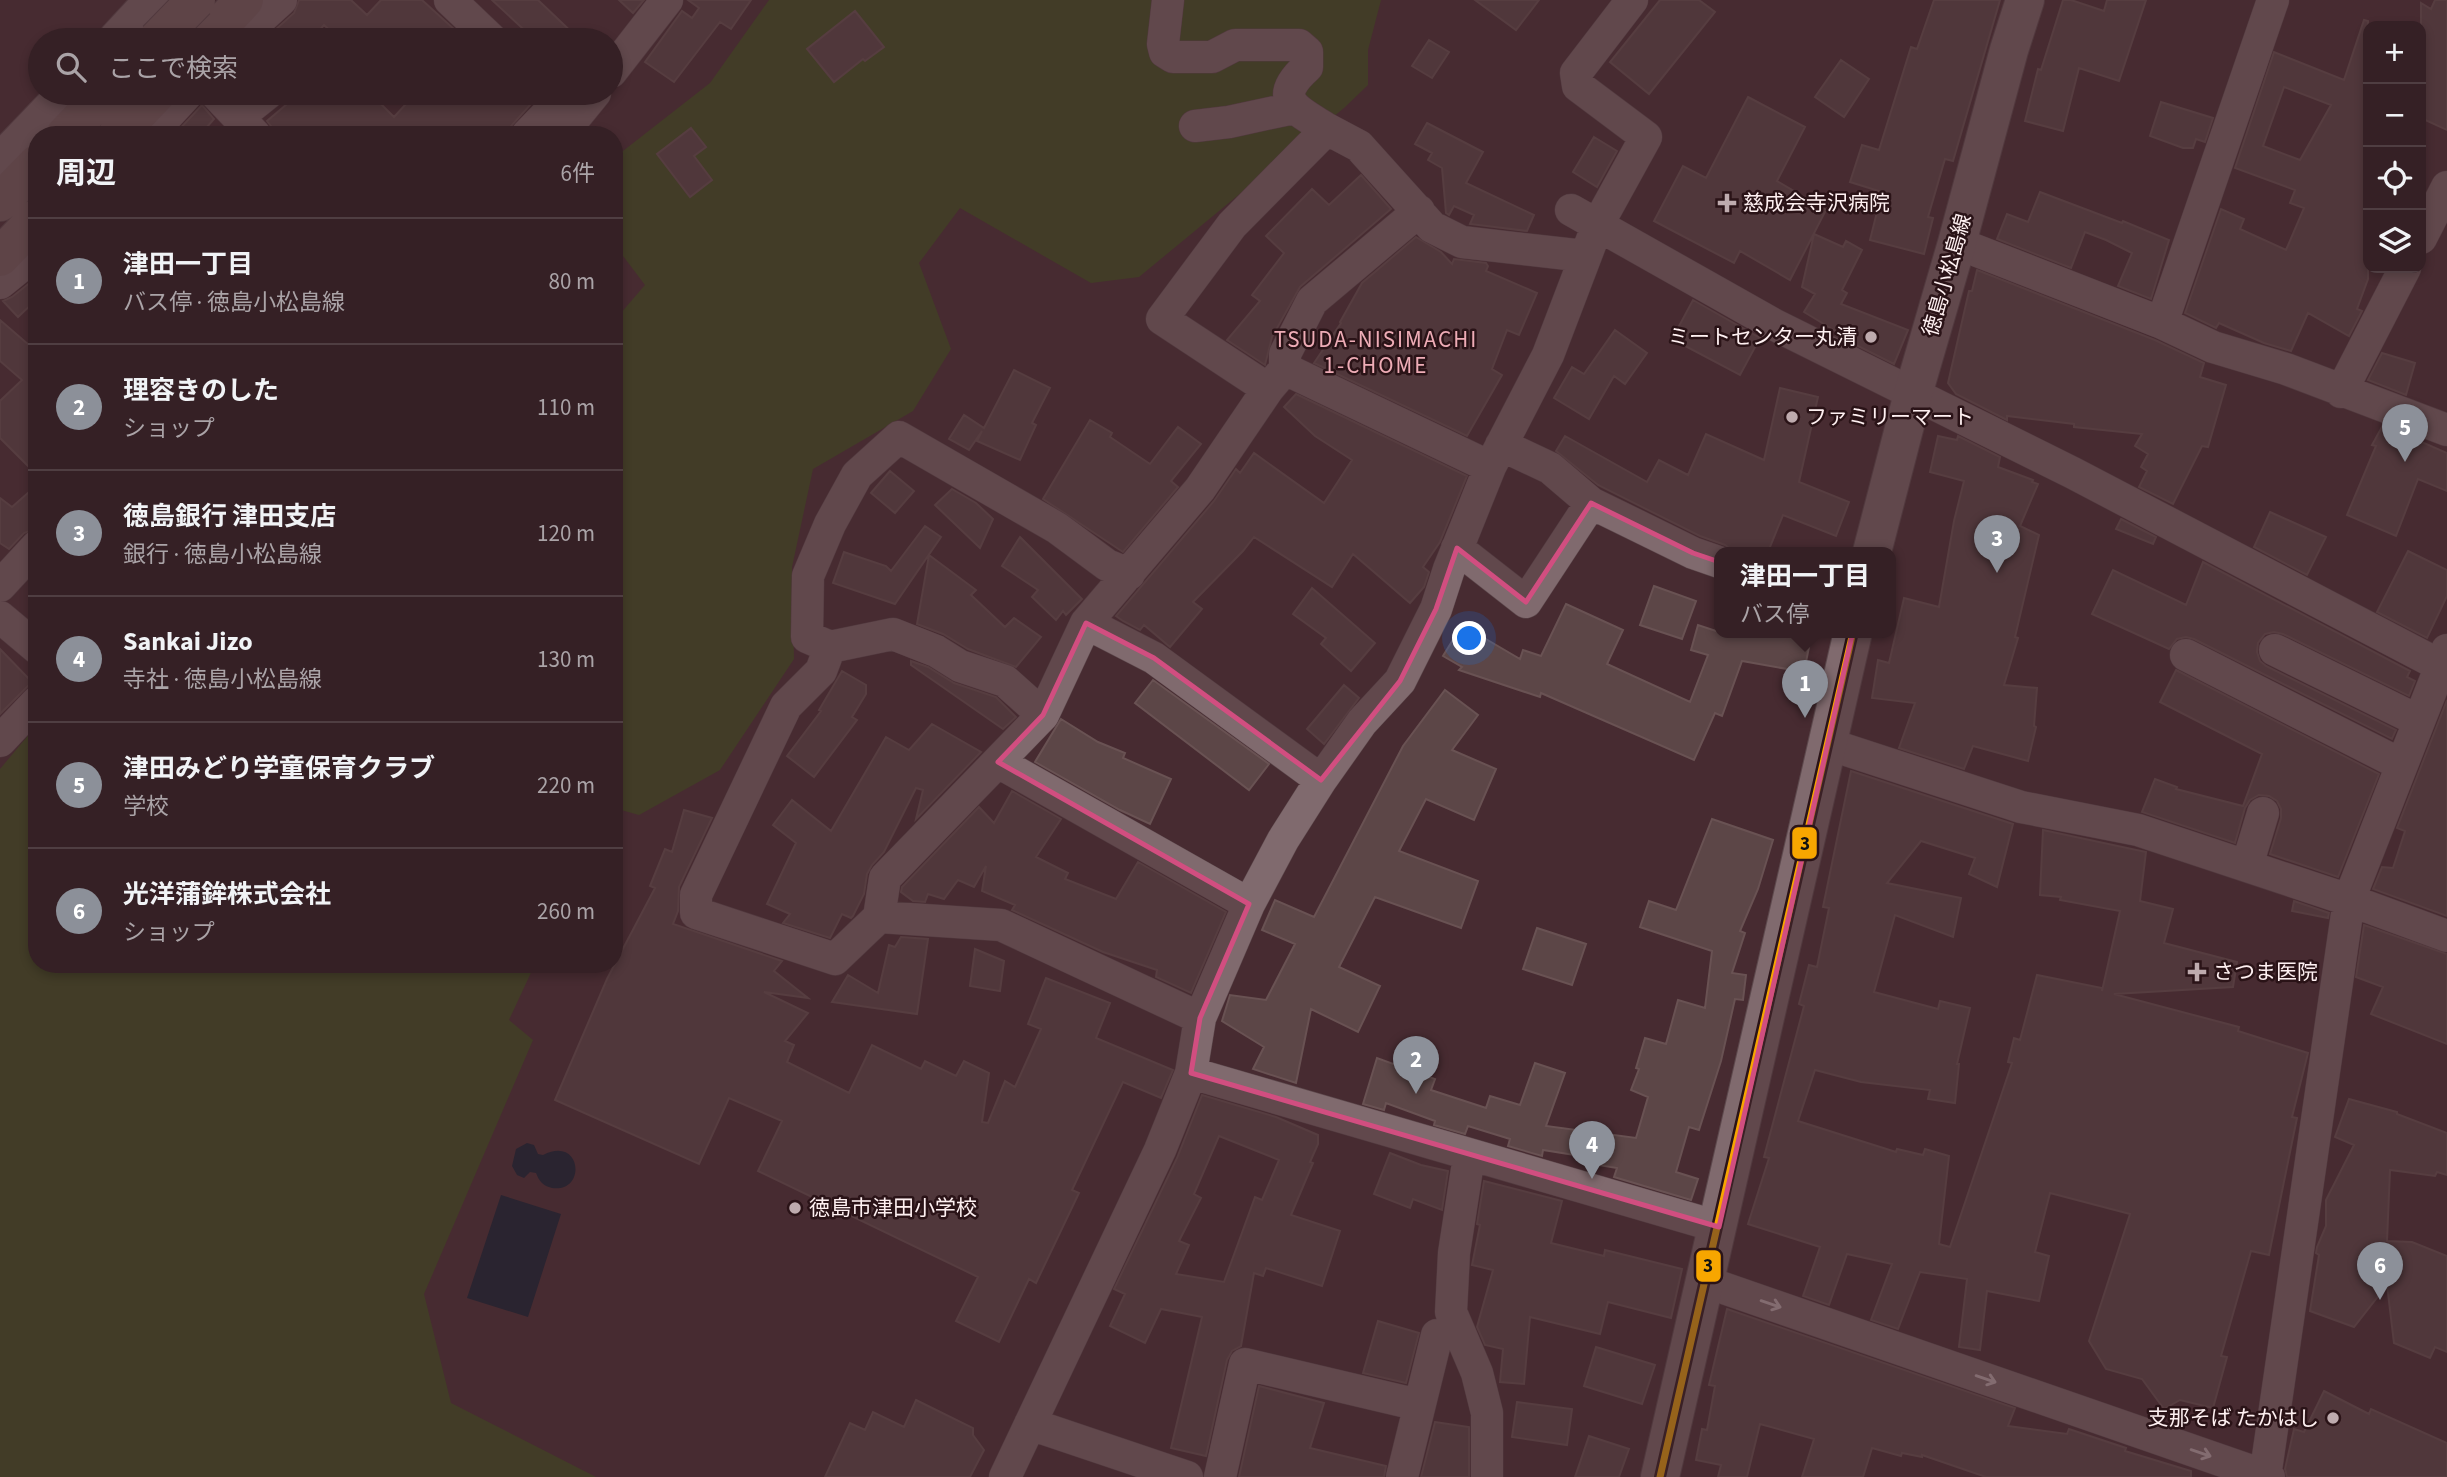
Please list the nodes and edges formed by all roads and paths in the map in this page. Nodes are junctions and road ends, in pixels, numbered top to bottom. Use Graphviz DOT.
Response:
graph roads {
  1 [pos="196,0"];
  2 [pos="244,0"];
  3 [pos="281,0"];
  4 [pos="450,0"];
  5 [pos="667,0"];
  6 [pos="1168,0"];
  7 [pos="1632,0"];
  8 [pos="2025,0"];
  9 [pos="2273,0"];
  10 [pos="146,27"];
  11 [pos="218,28"];
  12 [pos="250,28"];
  13 [pos="479,28"];
  14 [pos="623,57"];
  15 [pos="56,105"];
  16 [pos="94,105"];
  17 [pos="146,105"];
  18 [pos="177,105"];
  19 [pos="227,105"];
  20 [pos="260,105"];
  21 [pos="547,105"];
  22 [pos="557,105"];
  23 [pos="585,105"];
  24 [pos="1294,108"];
  25 [pos="35,126"];
  26 [pos="74,126"];
  27 [pos="126,126"];
  28 [pos="157,126"];
  29 [pos="247,126"];
  30 [pos="533,126"];
  31 [pos="1195,126"];
  32 [pos="1327,129"];
  33 [pos="28,134"];
  34 [pos="0,163"];
  35 [pos="28,173"];
  36 [pos="2447,187"];
  37 [pos="0,202"];
  38 [pos="1419,211"];
  39 [pos="1584,217"];
  40 [pos="28,227"];
  41 [pos="2426,228"];
  42 [pos="1957,243"];
  43 [pos="1585,256"];
  44 [pos="0,257"];
  45 [pos="28,260"];
  46 [pos="2402,273"];
  47 [pos="0,283"];
  48 [pos="2162,323"];
  49 [pos="1277,379"];
  50 [pos="2341,392"];
  51 [pos="1913,394"];
  52 [pos="2447,430"];
  53 [pos="1495,456"];
  54 [pos="1591,503"];
  55 [pos="1873,547"];
  56 [pos="1457,548"];
  57 [pos="28,556"];
  58 [pos="1714,560"];
  59 [pos="1129,575"];
  60 [pos="0,586"];
  61 [pos="0,617"];
  62 [pos="1086,623"];
  63 [pos="1852,638"];
  64 [pos="28,641"];
  65 [pos="830,647"];
  66 [pos="2275,650"];
  67 [pos="2186,655"];
  68 [pos="2445,662"];
  69 [pos="28,711"];
  70 [pos="1043,715"];
  71 [pos="2419,721"];
  72 [pos="0,741"];
  73 [pos="1828,744"];
  74 [pos="998,762"];
  75 [pos="2402,765"];
  76 [pos="1321,780"];
  77 [pos="2263,813"];
  78 [pos="2247,866"];
  79 [pos="2349,900"];
  80 [pos="1249,904"];
  81 [pos="879,917"];
  82 [pos="2447,936"];
  83 [pos="1200,1018"];
  84 [pos="1191,1073"];
  85 [pos="1469,1156"];
  86 [pos="1719,1227"];
  87 [pos="1706,1282"];
  88 [pos="1437,1335"];
  89 [pos="1419,1405"];
  90 [pos="1030,1424"];
  91 [pos="1005,1477"];
  92 [pos="1188,1477"];
  93 [pos="1220,1477"];
  94 [pos="1402,1477"];
  95 [pos="1486,1477"];
  96 [pos="1660,1477"];
  97 [pos="2267,1477"];
  1 -- 10 [label="main road, bridge"];
  2 -- 11 [label="main road"];
  3 -- 12 [label="street"];
  4 -- 13 [label="street"];
  5 -- 14 [label="street"];
  6 -- 24 [label="street"];
  7 -- 39 [label="street"];
  8 -- 42 [label="main road, 徳島小松島線"];
  9 -- 48 [label="street"];
  15 -- 25 [label="main road"];
  16 -- 26 [label="main road"];
  17 -- 27 [label="main road"];
  18 -- 28 [label="street"];
  19 -- 29 [label="street"];
  20 -- 29 [label="street"];
  21 -- 30 [label="street"];
  22 -- 23 [label="street"];
  24 -- 31 [label="street"];
  24 -- 32 [label="street"];
  32 -- 38 [label="street"];
  32 -- 49 [label="street"];
  33 -- 34 [label="main road"];
  35 -- 37 [label="main road"];
  36 -- 41 [label="street"];
  38 -- 43 [label="street"];
  38 -- 49 [label="street"];
  39 -- 43 [label="street"];
  39 -- 51 [label="street"];
  40 -- 44 [label="main road"];
  42 -- 48 [label="street"];
  42 -- 51 [label="main road, 徳島小松島線"];
  43 -- 53 [label="street"];
  45 -- 47 [label="street"];
  46 -- 50 [label="street"];
  48 -- 50 [label="street"];
  49 -- 53 [label="street"];
  49 -- 59 [label="street"];
  50 -- 52 [label="street"];
  51 -- 55 [label="main road, 徳島小松島線"];
  51 -- 68 [label="street"];
  53 -- 54 [label="street"];
  53 -- 56 [label="street"];
  54 -- 56 [label="street"];
  54 -- 58 [label="street"];
  56 -- 76 [label="street"];
  57 -- 60 [label="street"];
  59 -- 62 [label="street"];
  59 -- 65 [label="street"];
  61 -- 64 [label="street"];
  62 -- 70 [label="street"];
  62 -- 76 [label="street"];
  63 -- 73 [label="main road"];
  65 -- 70 [label="street"];
  65 -- 81 [label="street"];
  66 -- 71 [label="street"];
  67 -- 75 [label="street"];
  68 -- 71 [label="street"];
  69 -- 72 [label="street"];
  70 -- 74 [label="street"];
  71 -- 75 [label="street"];
  73 -- 78 [label="street"];
  73 -- 86 [label="main road"];
  74 -- 80 [label="street"];
  74 -- 81 [label="street"];
  75 -- 79 [label="street"];
  76 -- 80 [label="street"];
  77 -- 78 [label="street"];
  78 -- 79 [label="street"];
  79 -- 82 [label="street"];
  79 -- 97 [label="street"];
  80 -- 83 [label="street"];
  81 -- 83 [label="street"];
  83 -- 84 [label="street"];
  84 -- 85 [label="street"];
  84 -- 90 [label="street"];
  85 -- 86 [label="street"];
  85 -- 95 [label="street"];
  86 -- 87 [label="main road"];
  87 -- 96 [label="main road"];
  87 -- 97 [label="street, one-way"];
  88 -- 89 [label="street"];
  89 -- 93 [label="street"];
  89 -- 94 [label="street"];
  90 -- 91 [label="street"];
  90 -- 92 [label="street"];
}
